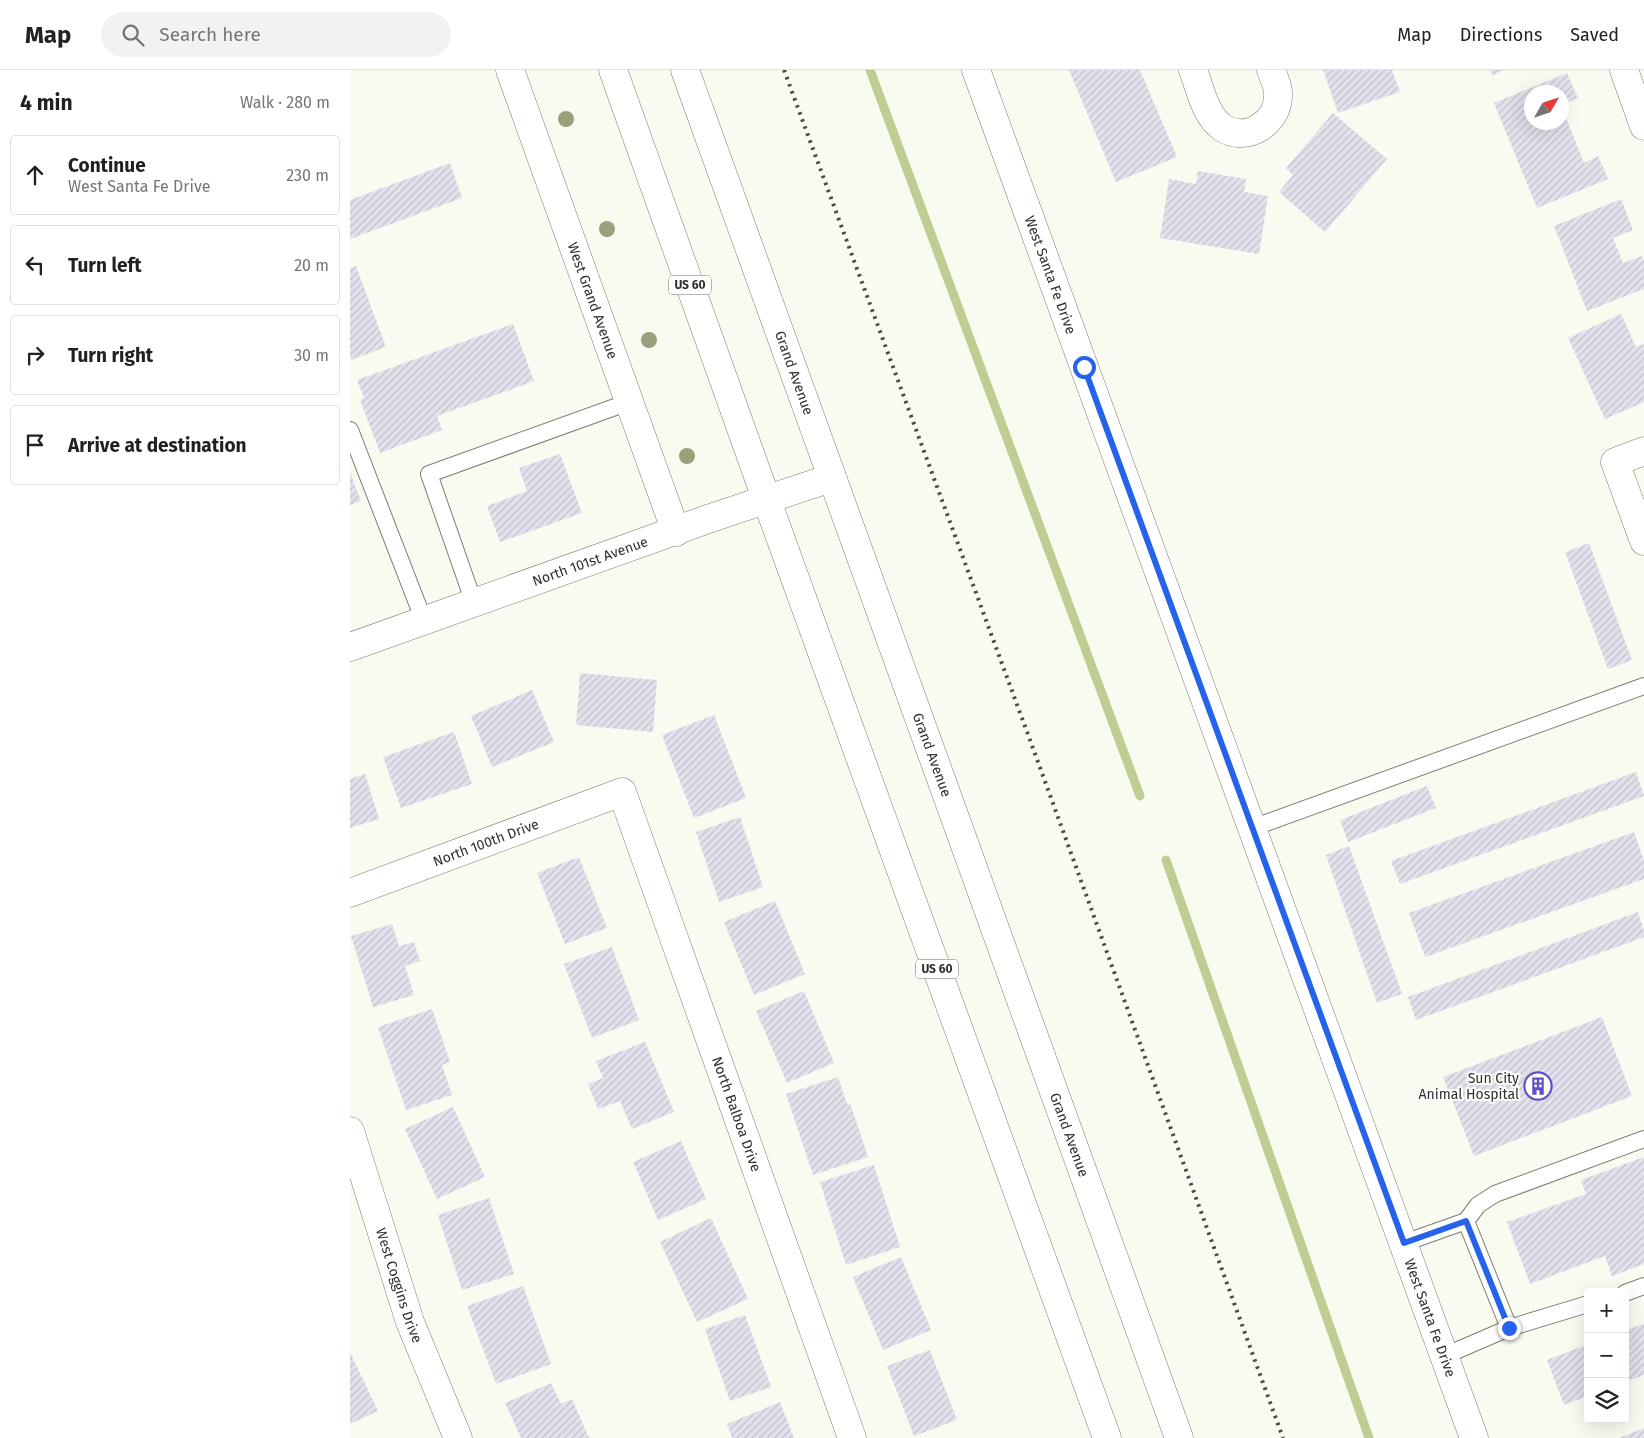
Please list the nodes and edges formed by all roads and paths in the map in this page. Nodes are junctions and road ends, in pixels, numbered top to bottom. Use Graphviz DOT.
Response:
graph roads {
  1 [pos="613,70"];
  2 [pos="685,70"];
  3 [pos="976,70"];
  4 [pos="1193,70"];
  5 [pos="1271,70"];
  6 [pos="1624,70"];
  7 [pos="516,72"];
  8 [pos="1644,126"];
  9 [pos="629,402"];
  10 [pos="350,430"];
  11 [pos="1644,451"];
  12 [pos="831,478"];
  13 [pos="767,501"];
  14 [pos="676,532"];
  15 [pos="1644,541"];
  16 [pos="474,603"];
  17 [pos="424,621"];
  18 [pos="350,647"];
  19 [pos="1644,686"];
  20 [pos="622,792"];
  21 [pos="1252,828"];
  22 [pos="350,893"];
  23 [pos="350,1131"];
  24 [pos="1644,1139"];
  25 [pos="1466,1221"];
  26 [pos="1404,1243"];
  27 [pos="1644,1286"];
  28 [pos="1629,1292"];
  29 [pos="1584,1305"];
  30 [pos="1509,1328"];
  31 [pos="1444,1356"];
  32 [pos="458,1438"];
  33 [pos="852,1438"];
  34 [pos="1107,1438"];
  35 [pos="1179,1438"];
  36 [pos="1474,1438"];
  1 -- 13 [label="main road, US 60"];
  2 -- 12 [label="main road, Grand Avenue"];
  3 -- 21 [label="main road, West Santa Fe Drive"];
  4 -- 5 [label="main road"];
  6 -- 8 [label="main road"];
  7 -- 9 [label="main road, West Grand Avenue"];
  9 -- 14 [label="main road, West Grand Avenue"];
  9 -- 16 [label="lane"];
  10 -- 17 [label="lane"];
  11 -- 15 [label="main road"];
  12 -- 13 [label="main road, North 101st Avenue"];
  12 -- 35 [label="main road, Grand Avenue"];
  13 -- 14 [label="main road, North 101st Avenue"];
  13 -- 34 [label="main road, US 60"];
  14 -- 16 [label="main road, North 101st Avenue"];
  16 -- 17 [label="main road, North 101st Avenue"];
  17 -- 18 [label="main road, North 101st Avenue"];
  19 -- 21 [label="lane"];
  20 -- 22 [label="main road, North 100th Drive"];
  20 -- 33 [label="main road, North Balboa Drive"];
  21 -- 26 [label="main road, West Santa Fe Drive"];
  23 -- 32 [label="main road, West Coggins Drive"];
  24 -- 25 [label="lane"];
  25 -- 26 [label="lane"];
  25 -- 30 [label="lane"];
  26 -- 31 [label="main road, West Santa Fe Drive"];
  27 -- 28 [label="lane"];
  29 -- 30 [label="lane"];
  30 -- 31 [label="lane"];
  31 -- 36 [label="main road, West Santa Fe Drive"];
}
